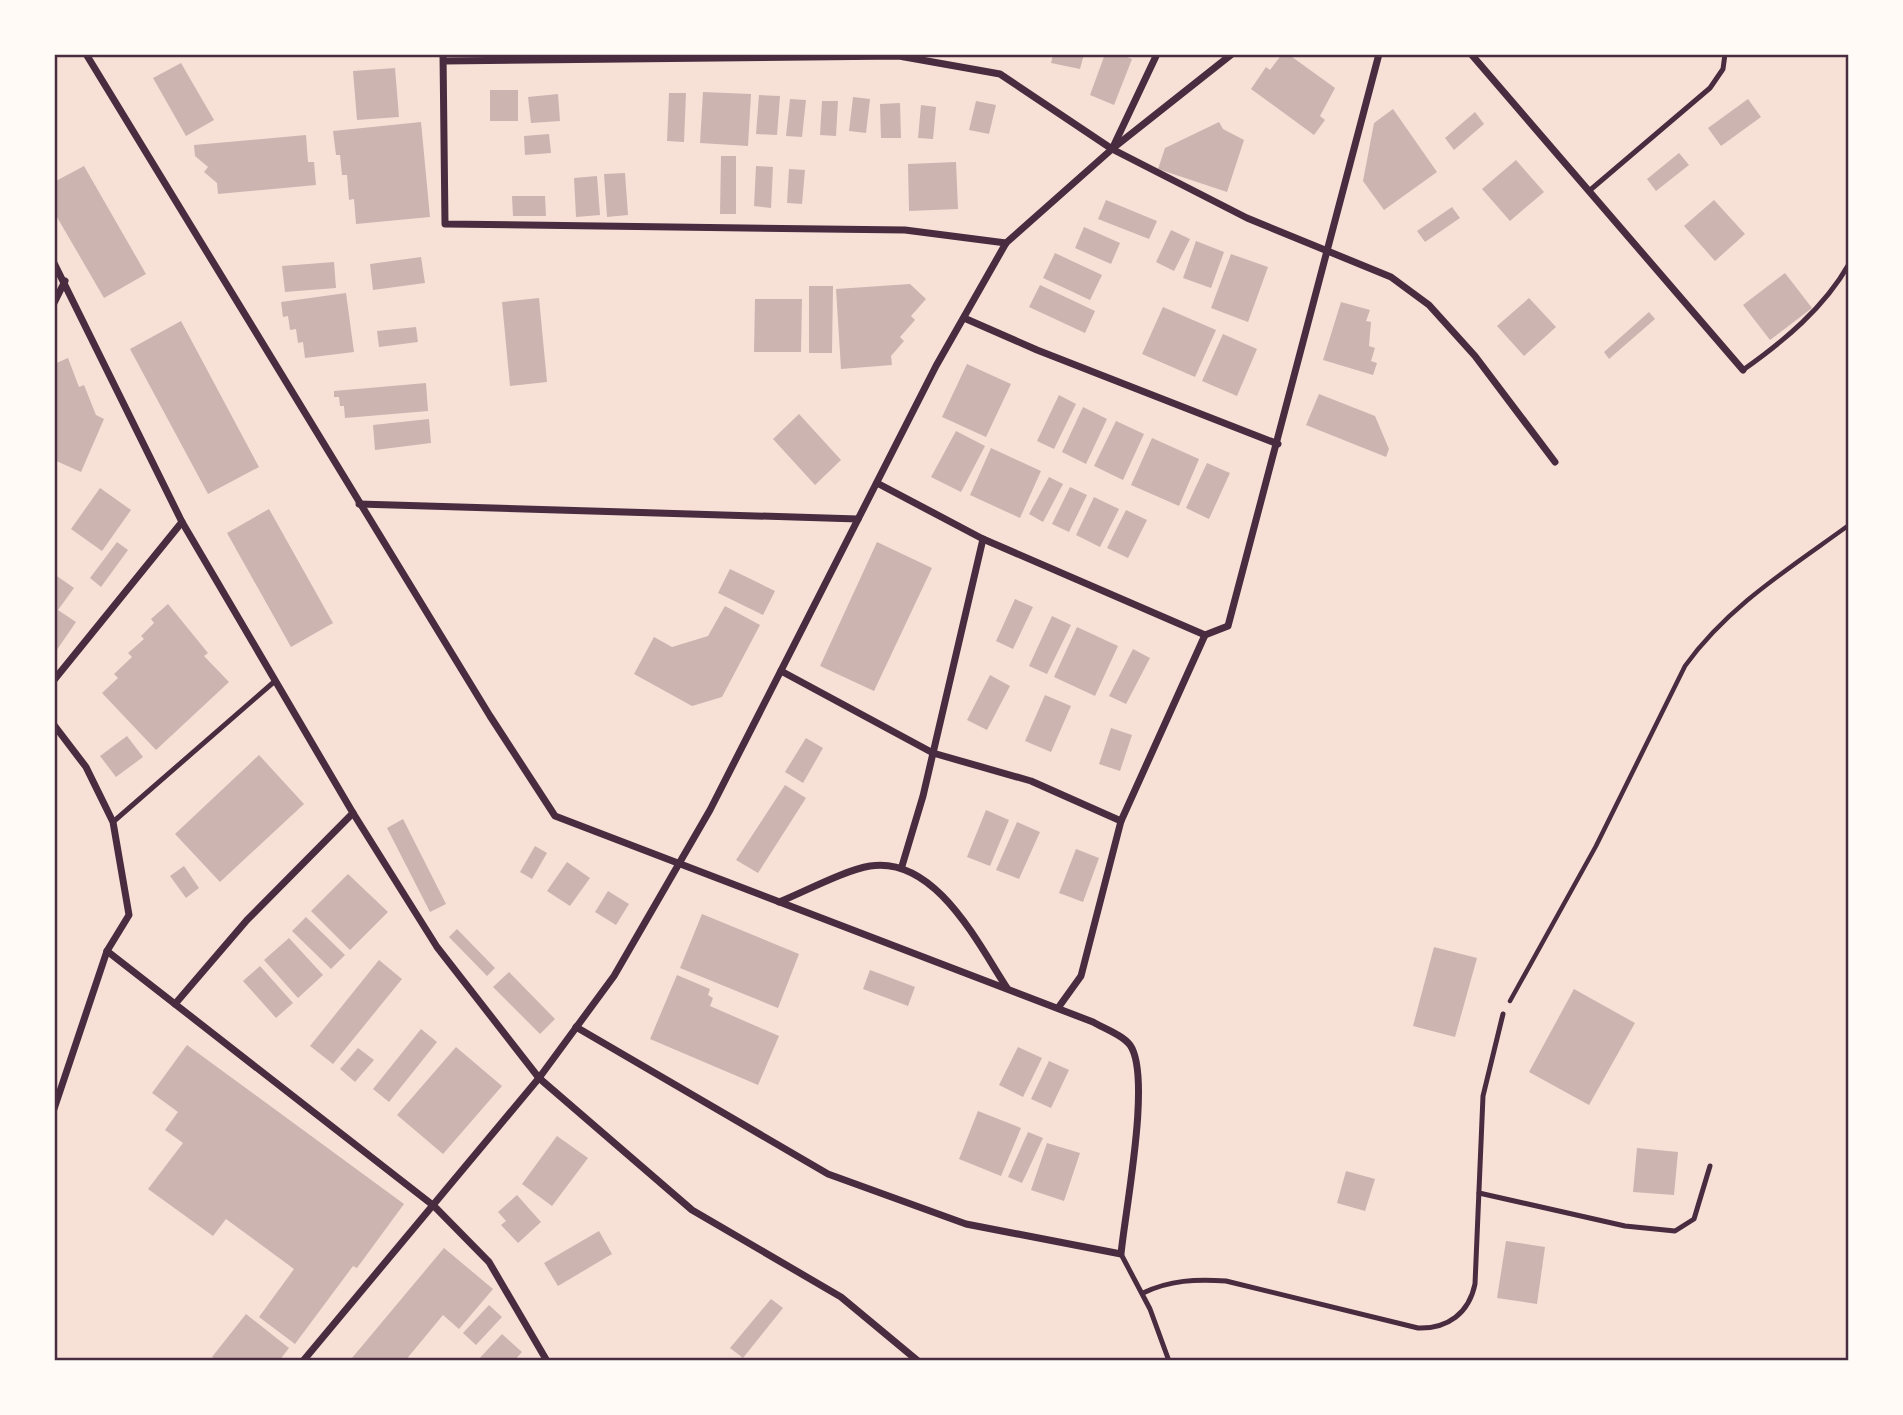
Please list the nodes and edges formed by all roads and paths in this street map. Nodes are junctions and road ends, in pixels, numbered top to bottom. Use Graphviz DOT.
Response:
graph roads {
  1 [pos="86,54"];
  2 [pos="1157,54"];
  3 [pos="1232,54"];
  4 [pos="1379,54"];
  5 [pos="1471,54"];
  6 [pos="1725,54"];
  7 [pos="444,57"];
  8 [pos="1112,149"];
  9 [pos="1589,191"];
  10 [pos="1006,243"];
  11 [pos="1327,248"];
  12 [pos="54,263"];
  13 [pos="1849,264"];
  14 [pos="65,281"];
  15 [pos="54,283"];
  16 [pos="54,303"];
  17 [pos="964,318"];
  18 [pos="1743,370"];
  19 [pos="1278,444"];
  20 [pos="1555,461"];
  21 [pos="877,483"];
  22 [pos="359,504"];
  23 [pos="858,519"];
  24 [pos="182,522"];
  25 [pos="1849,525"];
  26 [pos="984,539"];
  27 [pos="1205,635"];
  28 [pos="781,671"];
  29 [pos="54,680"];
  30 [pos="275,681"];
  31 [pos="54,725"];
  32 [pos="933,753"];
  33 [pos="353,813"];
  34 [pos="1121,821"];
  35 [pos="113,822"];
  36 [pos="679,864"];
  37 [pos="902,866"];
  38 [pos="779,902"];
  39 [pos="107,951"];
  40 [pos="1007,989"];
  41 [pos="175,1004"];
  42 [pos="1058,1008"];
  43 [pos="1503,1014"];
  44 [pos="576,1027"];
  45 [pos="539,1078"];
  46 [pos="54,1109"];
  47 [pos="1710,1166"];
  48 [pos="1479,1193"];
  49 [pos="434,1206"];
  50 [pos="1121,1254"];
  51 [pos="1143,1293"];
  52 [pos="303,1361"];
  53 [pos="547,1361"];
  54 [pos="918,1361"];
  55 [pos="1169,1361"];
  1 -- 22 [label="street"];
  2 -- 8 [label="street"];
  3 -- 8 [label="street"];
  4 -- 11 [label="street"];
  5 -- 9 [label="street"];
  6 -- 9 [label="lane"];
  7 -- 8 [label="street"];
  7 -- 10 [label="street"];
  8 -- 10 [label="street"];
  8 -- 11 [label="street"];
  9 -- 18 [label="street"];
  10 -- 17 [label="street"];
  11 -- 19 [label="street"];
  11 -- 20 [label="street"];
  12 -- 14 [label="street"];
  13 -- 18 [label="lane"];
  14 -- 15 [label="street"];
  14 -- 16 [label="street"];
  14 -- 24 [label="street"];
  17 -- 19 [label="street"];
  17 -- 21 [label="street"];
  19 -- 27 [label="street"];
  21 -- 23 [label="street"];
  21 -- 26 [label="street"];
  22 -- 23 [label="street"];
  22 -- 36 [label="street"];
  23 -- 28 [label="street"];
  24 -- 29 [label="street"];
  24 -- 30 [label="street"];
  25 -- 43 [label="path"];
  26 -- 27 [label="street"];
  26 -- 32 [label="street"];
  27 -- 34 [label="street"];
  28 -- 32 [label="street"];
  28 -- 36 [label="street"];
  30 -- 33 [label="street"];
  30 -- 35 [label="lane"];
  31 -- 35 [label="street"];
  32 -- 34 [label="street"];
  32 -- 37 [label="street"];
  33 -- 41 [label="street"];
  33 -- 45 [label="street"];
  34 -- 42 [label="street"];
  35 -- 39 [label="street"];
  36 -- 38 [label="street"];
  36 -- 44 [label="street"];
  37 -- 38 [label="street"];
  37 -- 40 [label="street"];
  38 -- 40 [label="street"];
  39 -- 41 [label="street"];
  39 -- 46 [label="street"];
  40 -- 42 [label="street"];
  41 -- 49 [label="street"];
  42 -- 50 [label="street"];
  43 -- 48 [label="lane"];
  44 -- 45 [label="street"];
  44 -- 50 [label="street"];
  45 -- 49 [label="street"];
  45 -- 54 [label="street"];
  47 -- 48 [label="lane"];
  48 -- 51 [label="lane"];
  49 -- 52 [label="street"];
  49 -- 53 [label="street"];
  50 -- 51 [label="lane"];
  51 -- 55 [label="lane"];
}
